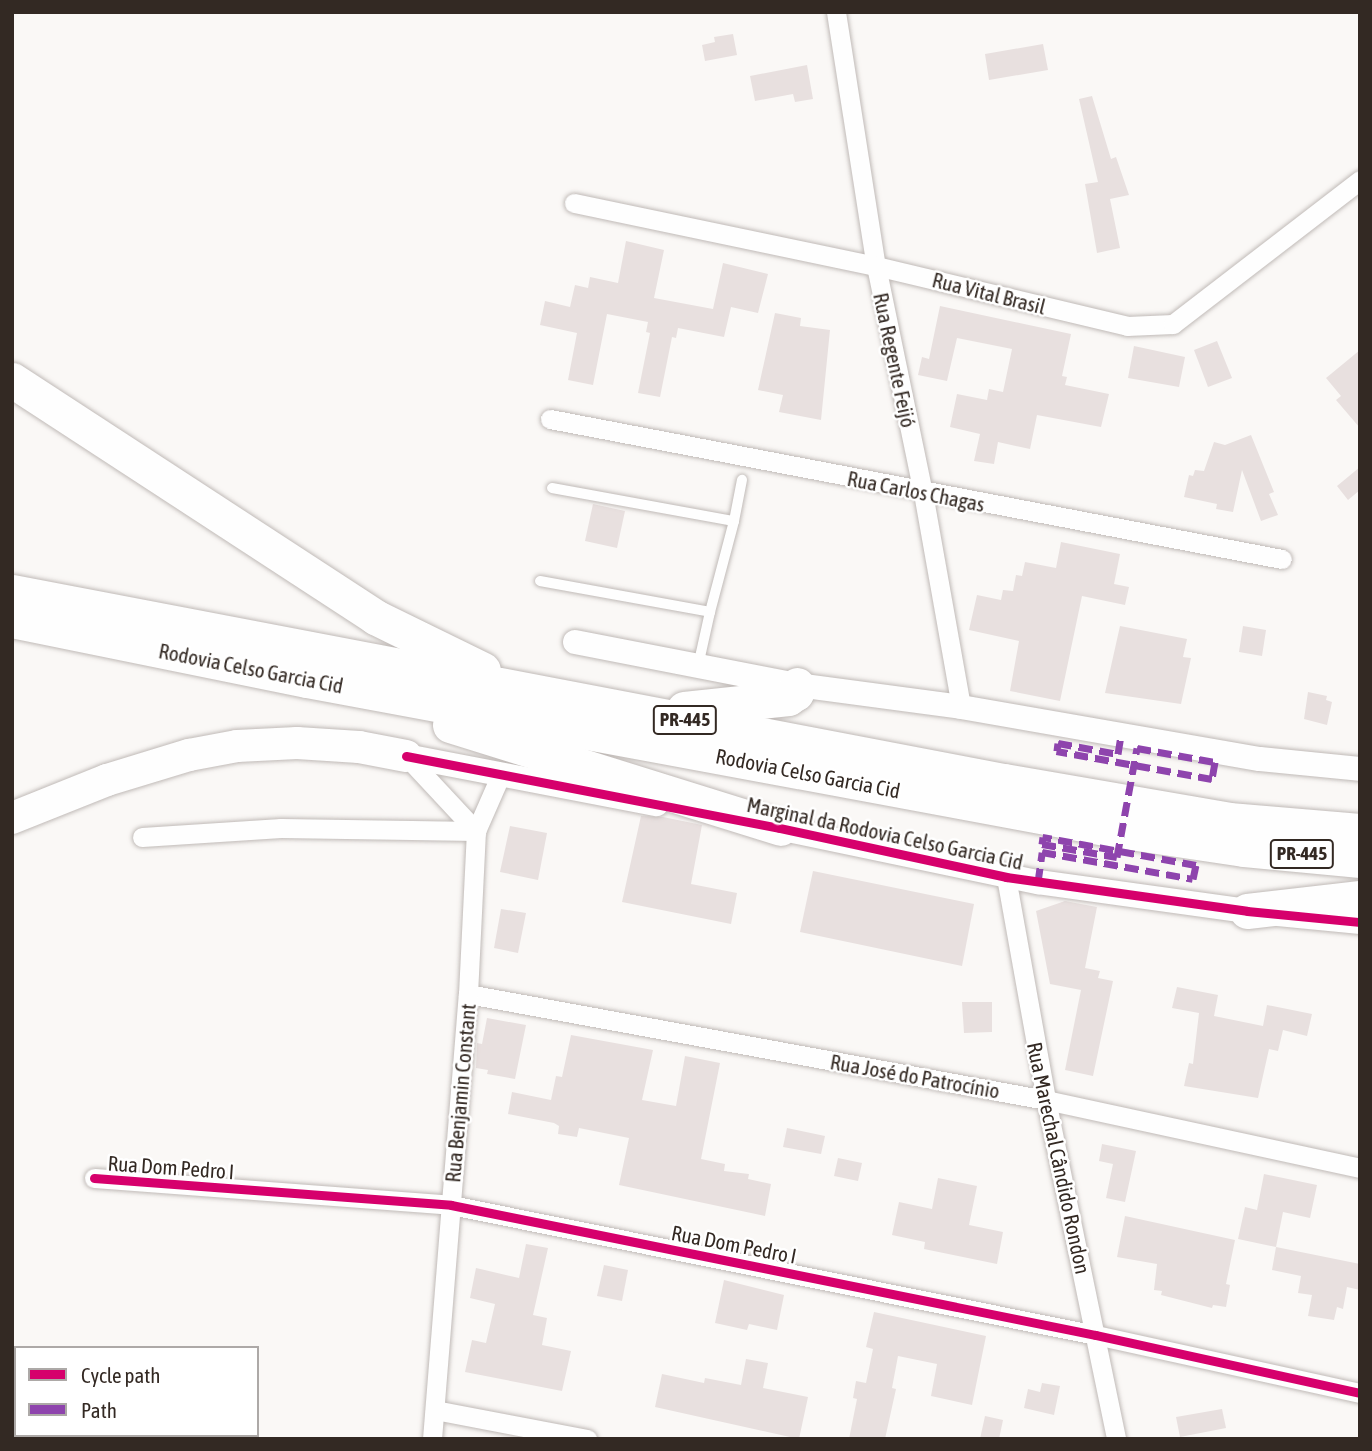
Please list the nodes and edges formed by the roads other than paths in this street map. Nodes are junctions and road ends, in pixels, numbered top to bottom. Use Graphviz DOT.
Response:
graph roads {
  1 [pos="835,12"];
  2 [pos="1360,180"];
  3 [pos="574,203"];
  4 [pos="876,266"];
  5 [pos="12,380"];
  6 [pos="550,419"];
  7 [pos="742,480"];
  8 [pos="552,488"];
  9 [pos="923,493"];
  10 [pos="734,521"];
  11 [pos="1282,559"];
  12 [pos="540,581"];
  13 [pos="12,592"];
  14 [pos="710,612"];
  15 [pos="12,620"];
  16 [pos="575,642"];
  17 [pos="698,666"];
  18 [pos="307,680"];
  19 [pos="797,685"];
  20 [pos="524,690"];
  21 [pos="961,707"];
  22 [pos="648,713"];
  23 [pos="406,756"];
  24 [pos="1360,769"];
  25 [pos="501,774"];
  26 [pos="12,818"];
  27 [pos="780,828"];
  28 [pos="476,831"];
  29 [pos="1360,831"];
  30 [pos="142,837"];
  31 [pos="1360,860"];
  32 [pos="1006,877"];
  33 [pos="1360,898"];
  34 [pos="1247,911"];
  35 [pos="1360,922"];
  36 [pos="468,994"];
  37 [pos="1046,1100"];
  38 [pos="1360,1168"];
  39 [pos="94,1178"];
  40 [pos="451,1205"];
  41 [pos="1096,1335"];
  42 [pos="1360,1393"];
  43 [pos="435,1410"];
  44 [pos="432,1439"];
  45 [pos="587,1439"];
  46 [pos="1116,1439"];
  1 -- 4 [label="street, Rua Regente Feijó"];
  2 -- 4 [label="street, Rua Vital Brasil"];
  3 -- 4 [label="street, Rua Vital Brasil"];
  4 -- 9 [label="street, Rua Regente Feijó"];
  5 -- 20 [label="highway"];
  6 -- 9 [label="street, Rua Carlos Chagas"];
  7 -- 10 [label="lane"];
  8 -- 10 [label="lane"];
  9 -- 11 [label="street, Rua Carlos Chagas"];
  9 -- 21 [label="street, Rua Regente Feijó"];
  10 -- 14 [label="lane"];
  12 -- 14 [label="lane"];
  13 -- 20 [label="highway, Rodovia Celso Garcia Cid / PR-445"];
  14 -- 17 [label="lane"];
  15 -- 18 [label="highway, Rodovia Celso Garcia Cid / PR-445"];
  16 -- 17 [label="street"];
  17 -- 19 [label="street"];
  18 -- 27 [label="highway"];
  18 -- 31 [label="highway, Rodovia Celso Garcia Cid / PR-445"];
  19 -- 21 [label="street"];
  19 -- 22 [label="highway"];
  20 -- 22 [label="highway, Rodovia Celso Garcia Cid / PR-445"];
  21 -- 24 [label="street"];
  22 -- 29 [label="highway, Rodovia Celso Garcia Cid / PR-445"];
  23 -- 25 [label="street, Marginal da Rodovia Celso Garcia Cid"];
  23 -- 26 [label="highway"];
  23 -- 28 [label="street"];
  25 -- 27 [label="street, Marginal da Rodovia Celso Garcia Cid"];
  25 -- 28 [label="street, Rua Benjamin Constant"];
  27 -- 32 [label="street, Marginal da Rodovia Celso Garcia Cid"];
  28 -- 30 [label="street"];
  28 -- 36 [label="street, Rua Benjamin Constant"];
  32 -- 34 [label="street, Marginal da Rodovia Celso Garcia Cid"];
  32 -- 37 [label="street, Rua Marechal Cândido Rondon"];
  33 -- 34 [label="highway"];
  34 -- 35 [label="street, Marginal da Rodovia Celso Garcia Cid"];
  36 -- 37 [label="street, Rua José do Patrocínio"];
  36 -- 40 [label="street, Rua Benjamin Constant"];
  37 -- 38 [label="street, Rua José do Patrocínio"];
  37 -- 41 [label="street, Rua Marechal Cândido Rondon"];
  39 -- 40 [label="street, Rua Dom Pedro I"];
  40 -- 41 [label="street, Rua Dom Pedro I"];
  40 -- 43 [label="street, Rua Benjamin Constant"];
  41 -- 42 [label="street, Rua Dom Pedro I"];
  41 -- 46 [label="street, Rua Marechal Cândido Rondon"];
  43 -- 44 [label="street, Rua Benjamin Constant"];
  43 -- 45 [label="street"];
}
